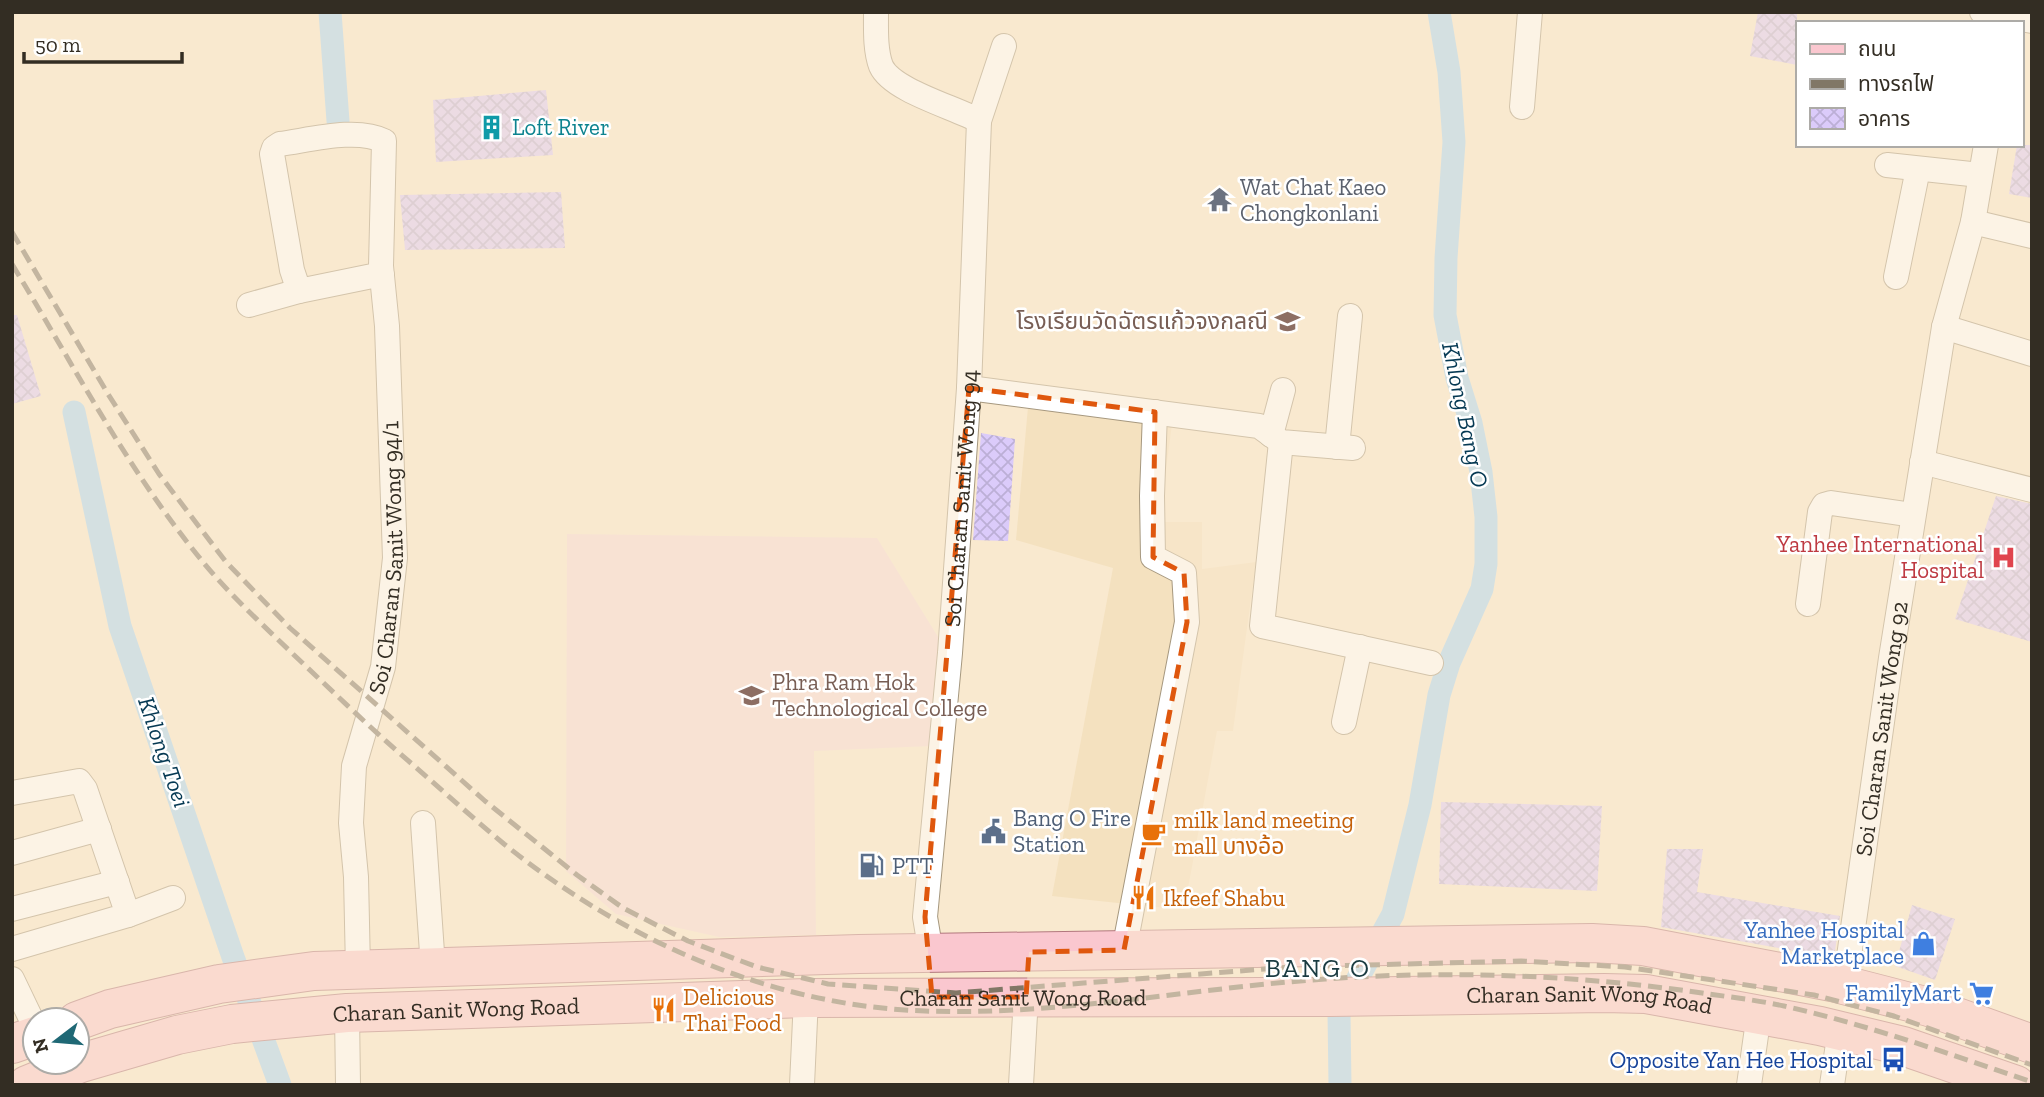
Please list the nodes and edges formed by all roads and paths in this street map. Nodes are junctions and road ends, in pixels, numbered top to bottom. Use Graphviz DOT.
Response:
graph roads {
  1 [pos="876,12"];
  2 [pos="1530,12"];
  3 [pos="1982,12"];
  4 [pos="2017,20"];
  5 [pos="1004,46"];
  6 [pos="1522,107"];
  7 [pos="979,121"];
  8 [pos="1986,147"];
  9 [pos="1887,165"];
  10 [pos="1918,169"];
  11 [pos="1980,175"];
  12 [pos="1973,222"];
  13 [pos="2032,236"];
  14 [pos="382,274"];
  15 [pos="1896,277"];
  16 [pos="299,291"];
  17 [pos="249,304"];
  18 [pos="1350,316"];
  19 [pos="1944,327"];
  20 [pos="2032,354"];
  21 [pos="969,388"];
  22 [pos="1283,390"];
  23 [pos="1155,412"];
  24 [pos="1276,438"];
  25 [pos="1922,462"];
  26 [pos="2032,491"];
  27 [pos="1913,515"];
  28 [pos="1808,604"];
  29 [pos="1360,647"];
  30 [pos="1431,663"];
  31 [pos="1345,722"];
  32 [pos="12,793"];
  33 [pos="423,823"];
  34 [pos="99,829"];
  35 [pos="12,853"];
  36 [pos="117,882"];
  37 [pos="173,898"];
  38 [pos="12,909"];
  39 [pos="128,915"];
  40 [pos="12,949"];
  41 [pos="1124,950"];
  42 [pos="1029,952"];
  43 [pos="931,953"];
  44 [pos="433,967"];
  45 [pos="358,969"];
  46 [pos="12,979"];
  47 [pos="1845,985"];
  48 [pos="932,997"];
  49 [pos="1026,997"];
  50 [pos="806,998"];
  51 [pos="25,1006"];
  52 [pos="347,1013"];
  53 [pos="1759,1014"];
  54 [pos="91,1016"];
  55 [pos="1839,1030"];
  56 [pos="2032,1044"];
  57 [pos="28,1085"];
  58 [pos="348,1085"];
  59 [pos="802,1085"];
  60 [pos="1021,1085"];
  61 [pos="1749,1085"];
  62 [pos="1832,1085"];
  63 [pos="2016,1085"];
  1 -- 7 [label="street"];
  2 -- 6 [label="street"];
  3 -- 4 [label="street"];
  5 -- 7 [label="street, Soi Charan Sanit Wong 94"];
  7 -- 21 [label="street, Soi Charan Sanit Wong 94"];
  8 -- 11 [label="street, Soi Charan Sanit Wong 92"];
  9 -- 10 [label="street"];
  10 -- 11 [label="street"];
  10 -- 15 [label="street"];
  11 -- 12 [label="street, Soi Charan Sanit Wong 92"];
  12 -- 13 [label="street"];
  12 -- 19 [label="street, Soi Charan Sanit Wong 92"];
  14 -- 16 [label="street"];
  14 -- 16 [label="street, Soi Charan Sanit Wong 94/1"];
  14 -- 45 [label="street, Soi Charan Sanit Wong 94/1"];
  16 -- 17 [label="street"];
  18 -- 24 [label="street"];
  19 -- 20 [label="street"];
  19 -- 25 [label="street, Soi Charan Sanit Wong 92"];
  21 -- 23 [label="street"];
  21 -- 43 [label="street, Soi Charan Sanit Wong 94"];
  22 -- 24 [label="street"];
  23 -- 24 [label="street"];
  23 -- 41 [label="street"];
  24 -- 29 [label="street"];
  25 -- 26 [label="street"];
  25 -- 27 [label="street, Soi Charan Sanit Wong 92"];
  27 -- 28 [label="street"];
  27 -- 47 [label="street, Soi Charan Sanit Wong 92"];
  29 -- 30 [label="street"];
  29 -- 31 [label="street"];
  32 -- 34 [label="street"];
  33 -- 44 [label="street"];
  34 -- 35 [label="street"];
  34 -- 36 [label="street"];
  36 -- 38 [label="street"];
  36 -- 39 [label="street"];
  37 -- 39 [label="street"];
  39 -- 40 [label="street"];
  41 -- 42 [label="main road, Charan Sanit Wong Road"];
  41 -- 47 [label="main road, Charan Sanit Wong Road"];
  42 -- 43 [label="main road, Charan Sanit Wong Road"];
  42 -- 49 [label="main road"];
  43 -- 44 [label="main road, Charan Sanit Wong Road"];
  43 -- 48 [label="main road"];
  44 -- 45 [label="main road, Charan Sanit Wong Road"];
  45 -- 54 [label="main road, Charan Sanit Wong Road"];
  46 -- 51 [label="street"];
  47 -- 56 [label="main road, Charan Sanit Wong Road"];
  48 -- 49 [label="main road, Charan Sanit Wong Road"];
  48 -- 50 [label="main road, Charan Sanit Wong Road"];
  49 -- 53 [label="main road, Charan Sanit Wong Road"];
  49 -- 60 [label="street"];
  50 -- 52 [label="main road, Charan Sanit Wong Road"];
  50 -- 59 [label="street"];
  52 -- 57 [label="main road, Charan Sanit Wong Road"];
  52 -- 58 [label="street"];
  53 -- 55 [label="main road, Charan Sanit Wong Road"];
  53 -- 61 [label="street"];
  55 -- 62 [label="street"];
  55 -- 63 [label="main road, Charan Sanit Wong Road"];
}
